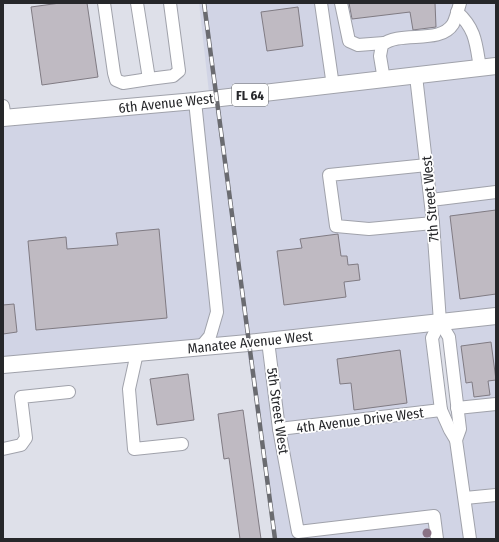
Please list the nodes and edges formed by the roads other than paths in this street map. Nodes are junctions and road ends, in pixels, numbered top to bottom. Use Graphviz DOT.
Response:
graph roads {
  1 [pos="104,3"];
  2 [pos="137,3"];
  3 [pos="170,3"];
  4 [pos="321,3"];
  5 [pos="341,3"];
  6 [pos="458,8"];
  7 [pos="384,43"];
  8 [pos="496,66"];
  9 [pos="480,68"];
  10 [pos="416,76"];
  11 [pos="149,79"];
  12 [pos="384,80"];
  13 [pos="333,86"];
  14 [pos="195,101"];
  15 [pos="4,114"];
  16 [pos="427,164"];
  17 [pos="496,192"];
  18 [pos="431,200"];
  19 [pos="433,224"];
  20 [pos="496,316"];
  21 [pos="440,322"];
  22 [pos="268,341"];
  23 [pos="200,348"];
  24 [pos="137,353"];
  25 [pos="3,365"];
  26 [pos="69,392"];
  27 [pos="496,404"];
  28 [pos="457,408"];
  29 [pos="441,410"];
  30 [pos="279,429"];
  31 [pos="456,440"];
  32 [pos="182,444"];
  33 [pos="3,449"];
  34 [pos="496,495"];
  35 [pos="465,498"];
  36 [pos="298,535"];
  37 [pos="437,539"];
  38 [pos="470,539"];
  1 -- 11 [label="street"];
  2 -- 11 [label="street"];
  3 -- 11 [label="street"];
  4 -- 13 [label="street"];
  5 -- 7 [label="street"];
  6 -- 7 [label="street"];
  6 -- 9 [label="street"];
  7 -- 12 [label="street"];
  8 -- 9 [label="main road, 6th Avenue West / FL 64"];
  9 -- 10 [label="main road, 6th Avenue West / FL 64"];
  10 -- 12 [label="main road, 6th Avenue West / FL 64"];
  10 -- 16 [label="street, 7th Street West"];
  12 -- 13 [label="main road, 6th Avenue West / FL 64"];
  13 -- 14 [label="main road, 6th Avenue West / FL 64"];
  14 -- 15 [label="main road, 6th Avenue West / FL 64"];
  14 -- 23 [label="street"];
  16 -- 18 [label="street, 7th Street West"];
  16 -- 19 [label="street"];
  17 -- 18 [label="street"];
  18 -- 19 [label="street, 7th Street West"];
  19 -- 21 [label="street, 7th Street West"];
  20 -- 21 [label="main road, Manatee Avenue West"];
  21 -- 22 [label="main road, Manatee Avenue West"];
  21 -- 28 [label="street, 7th Street West"];
  21 -- 29 [label="street, 7th Street West"];
  22 -- 23 [label="main road, Manatee Avenue West"];
  22 -- 30 [label="street, 5th Street West"];
  23 -- 24 [label="main road, Manatee Avenue West"];
  24 -- 25 [label="main road, Manatee Avenue West"];
  24 -- 32 [label="street"];
  26 -- 33 [label="street"];
  27 -- 28 [label="street"];
  28 -- 31 [label="street, 7th Street West"];
  29 -- 30 [label="street, 4th Avenue Drive West"];
  29 -- 31 [label="street, 7th Street West"];
  30 -- 36 [label="street, 5th Street West"];
  31 -- 35 [label="street, 7th Street West"];
  34 -- 35 [label="street"];
  35 -- 38 [label="street, 7th Street West"];
  36 -- 37 [label="street"];
}
